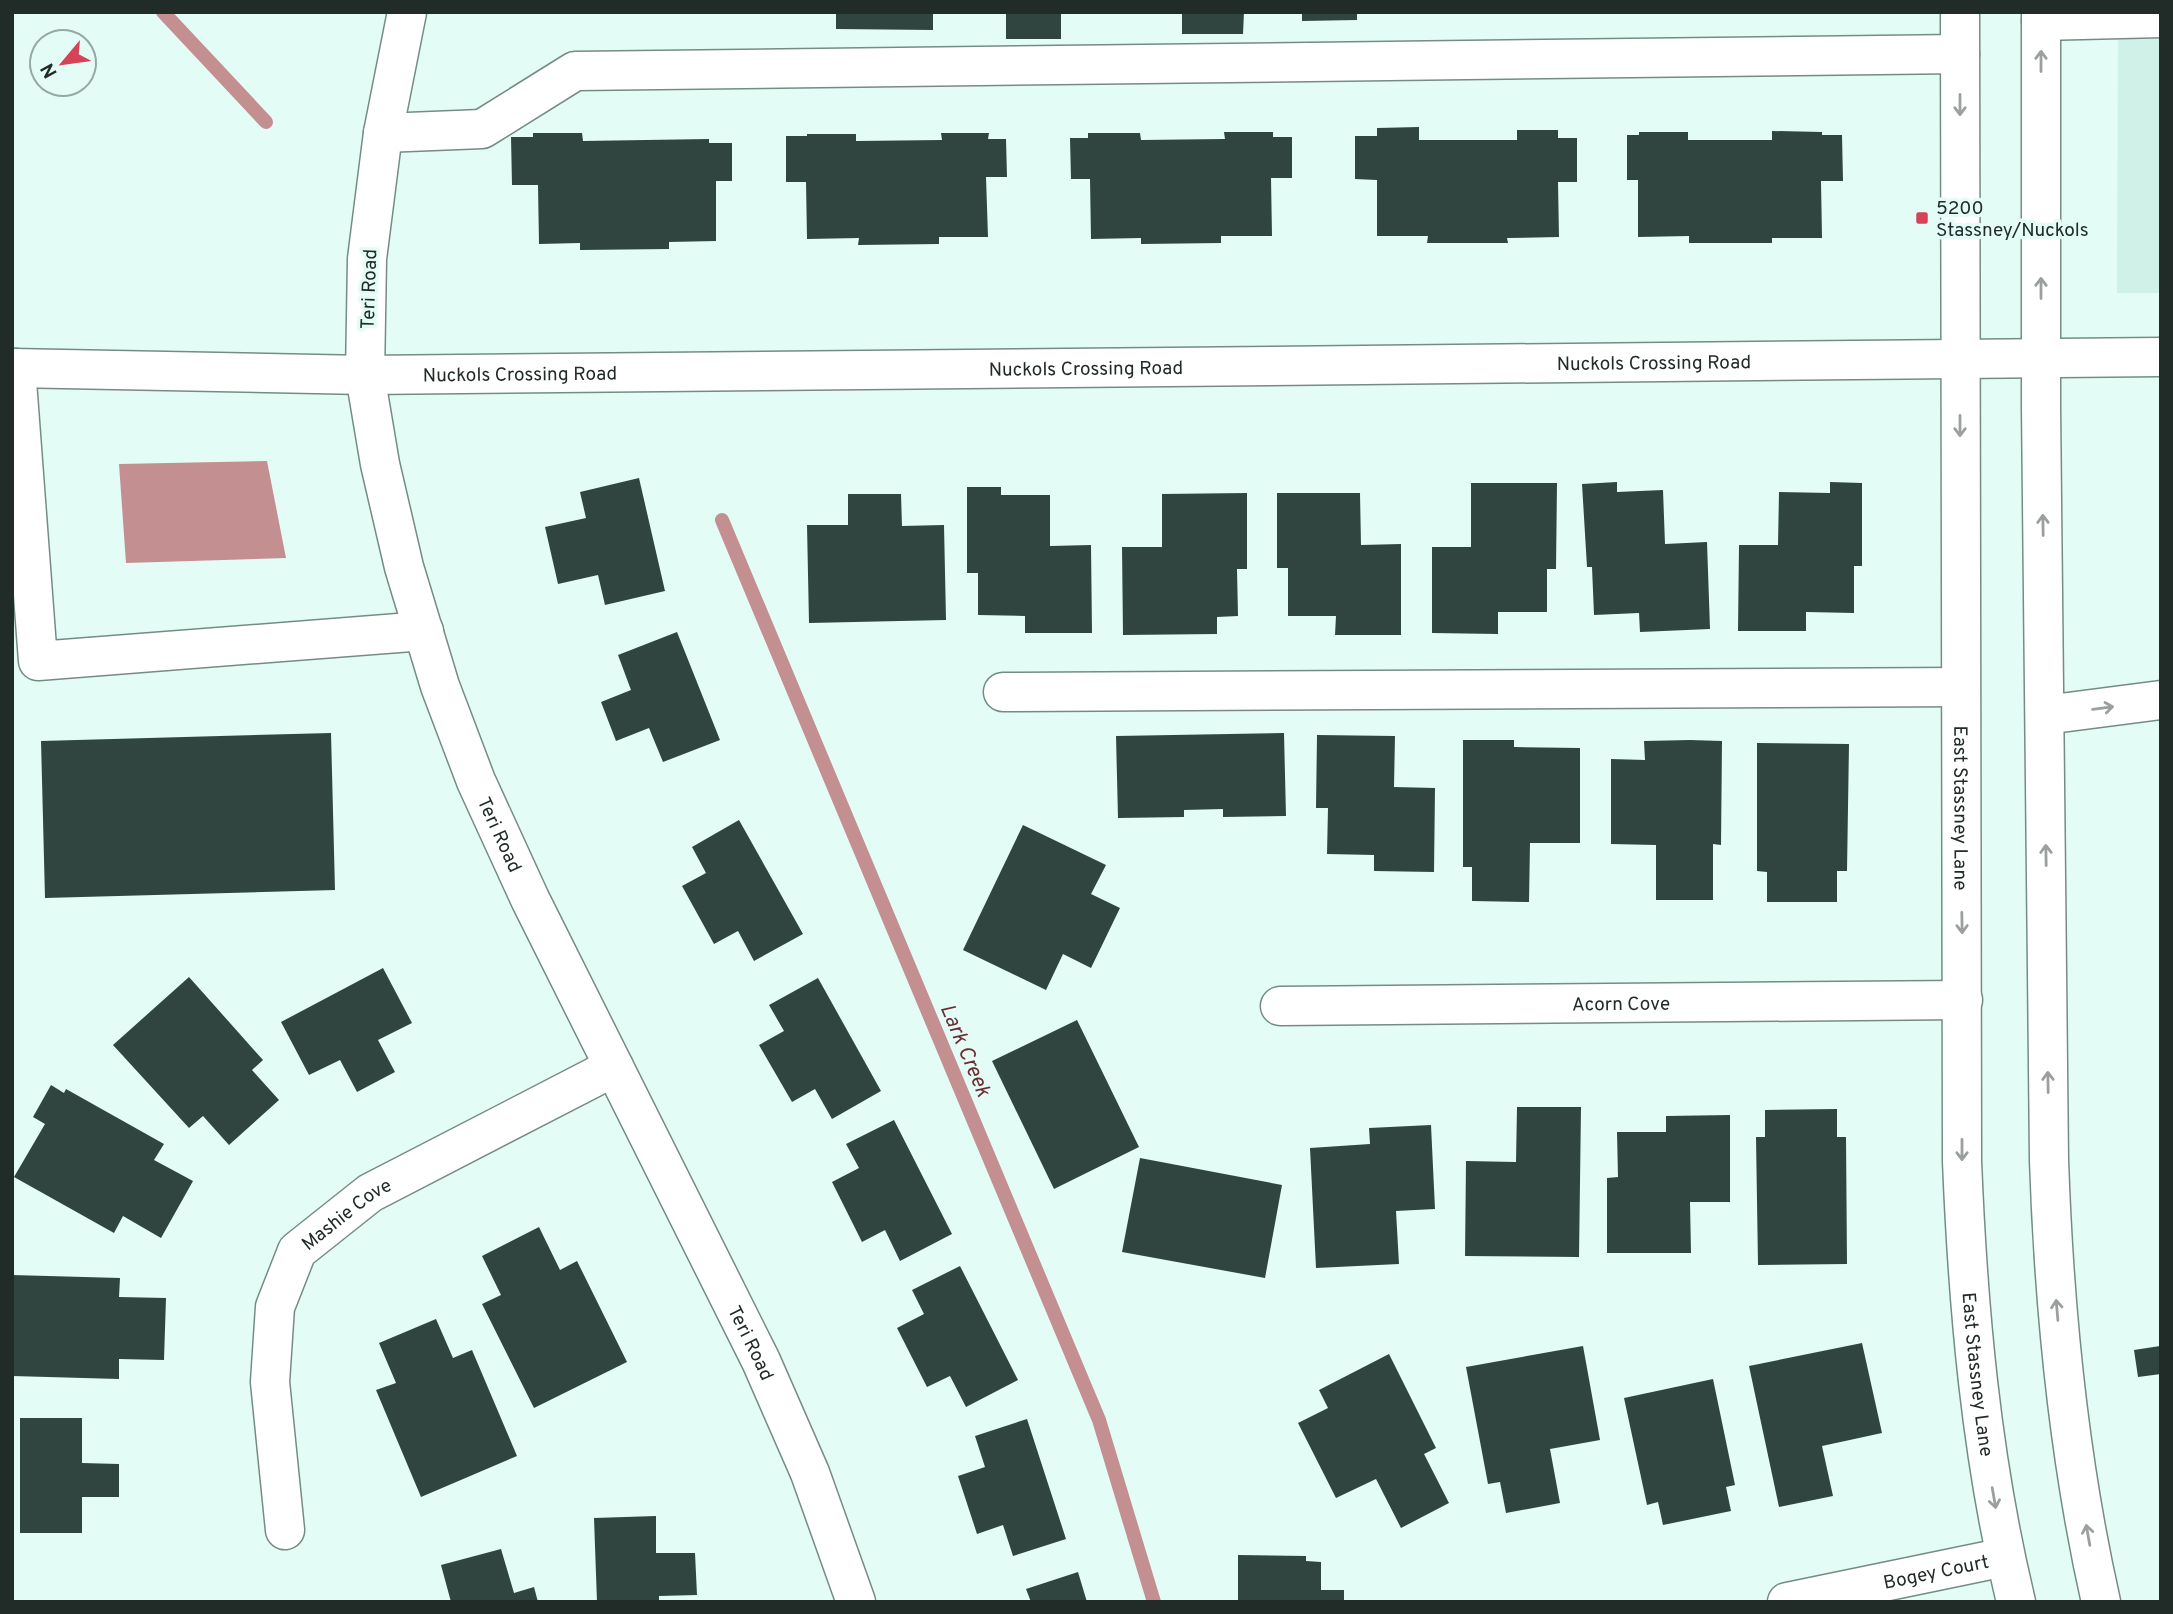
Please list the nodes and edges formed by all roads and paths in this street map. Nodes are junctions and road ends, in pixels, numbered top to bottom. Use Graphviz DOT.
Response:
graph roads {
  1 [pos="407,12"];
  2 [pos="1959,12"];
  3 [pos="2041,17"];
  4 [pos="2161,18"];
  5 [pos="1960,54"];
  6 [pos="383,133"];
  7 [pos="1961,357"];
  8 [pos="2041,357"];
  9 [pos="2161,357"];
  10 [pos="14,368"];
  11 [pos="365,375"];
  12 [pos="424,631"];
  13 [pos="1960,687"];
  14 [pos="1003,692"];
  15 [pos="2161,700"];
  16 [pos="2045,715"];
  17 [pos="1963,1000"];
  18 [pos="1280,1006"];
  19 [pos="614,1067"];
  20 [pos="285,1530"];
  21 [pos="2005,1557"];
  22 [pos="856,1602"];
  23 [pos="1787,1602"];
  24 [pos="2016,1602"];
  25 [pos="2101,1602"];
  1 -- 6 [label="street, Teri Road"];
  2 -- 5 [label="street, East Stassney Lane"];
  3 -- 4 [label="street"];
  8 -- 3 [label="street, one-way"];
  5 -- 6 [label="street"];
  5 -- 7 [label="street, East Stassney Lane, one-way"];
  6 -- 11 [label="street, Teri Road"];
  7 -- 8 [label="street, Nuckols Crossing Road"];
  7 -- 11 [label="street, Nuckols Crossing Road"];
  7 -- 13 [label="street, East Stassney Lane, one-way"];
  8 -- 9 [label="street, Nuckols Crossing Road"];
  16 -- 8 [label="street, one-way"];
  10 -- 11 [label="street, Nuckols Crossing Road"];
  10 -- 12 [label="street"];
  11 -- 12 [label="street, Teri Road"];
  12 -- 19 [label="street, Teri Road"];
  13 -- 14 [label="street"];
  13 -- 17 [label="street, East Stassney Lane, one-way"];
  16 -- 15 [label="street, one-way"];
  25 -- 16 [label="street, one-way"];
  17 -- 18 [label="street, Acorn Cove"];
  17 -- 21 [label="street, East Stassney Lane, one-way"];
  19 -- 20 [label="street, Mashie Cove"];
  19 -- 22 [label="street, Teri Road"];
  21 -- 23 [label="street, Bogey Court"];
  21 -- 24 [label="street, East Stassney Lane"];
}
